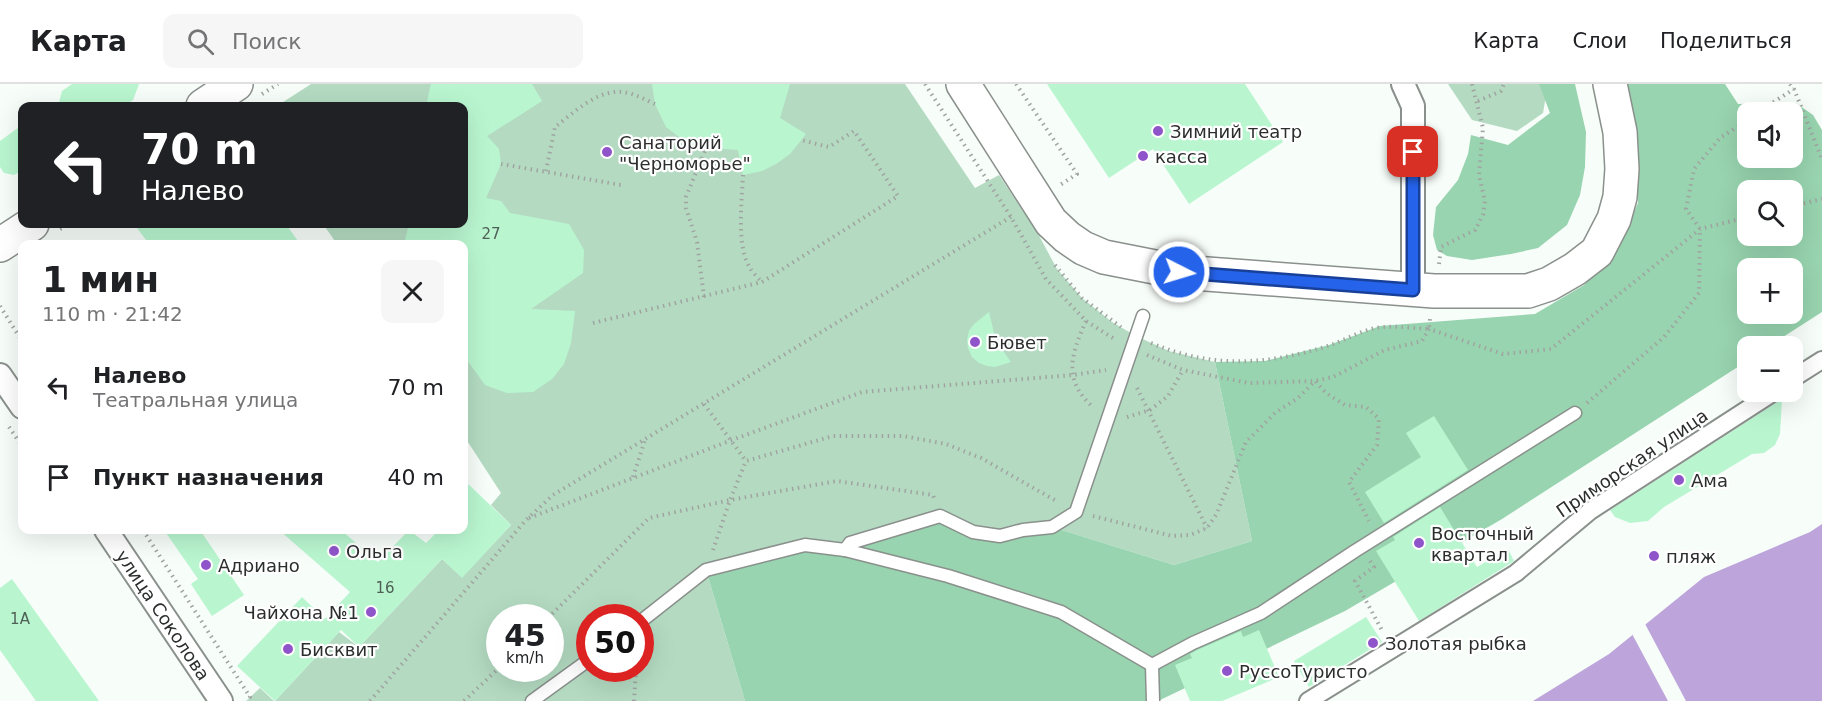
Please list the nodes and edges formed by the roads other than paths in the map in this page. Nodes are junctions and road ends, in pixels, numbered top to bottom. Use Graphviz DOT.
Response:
graph roads {
  1 [pos="236,84"];
  2 [pos="963,84"];
  3 [pos="1403,84"];
  4 [pos="1610,84"];
  5 [pos="209,102"];
  6 [pos="26,228"];
  7 [pos="0,245"];
  8 [pos="1423,291"];
  9 [pos="1143,316"];
  10 [pos="1822,360"];
  11 [pos="1803,373"];
  12 [pos="0,375"];
  13 [pos="1759,402"];
  14 [pos="1575,413"];
  15 [pos="14,414"];
  16 [pos="109,534"];
  17 [pos="845,550"];
  18 [pos="654,611"];
  19 [pos="1152,665"];
  20 [pos="576,669"];
  21 [pos="221,701"];
  22 [pos="532,701"];
  23 [pos="1153,701"];
  24 [pos="1308,701"];
  1 -- 5 [label="main road"];
  2 -- 8 [label="main road"];
  3 -- 8 [label="street"];
  4 -- 8 [label="main road"];
  6 -- 7 [label="main road"];
  9 -- 17 [label="lane"];
  10 -- 11 [label="street"];
  12 -- 15 [label="street"];
  13 -- 24 [label="street, Приморская улица"];
  14 -- 19 [label="lane"];
  16 -- 21 [label="street, улица Соколова"];
  17 -- 18 [label="lane"];
  17 -- 19 [label="lane"];
  19 -- 23 [label="lane"];
  20 -- 22 [label="lane"];
}
